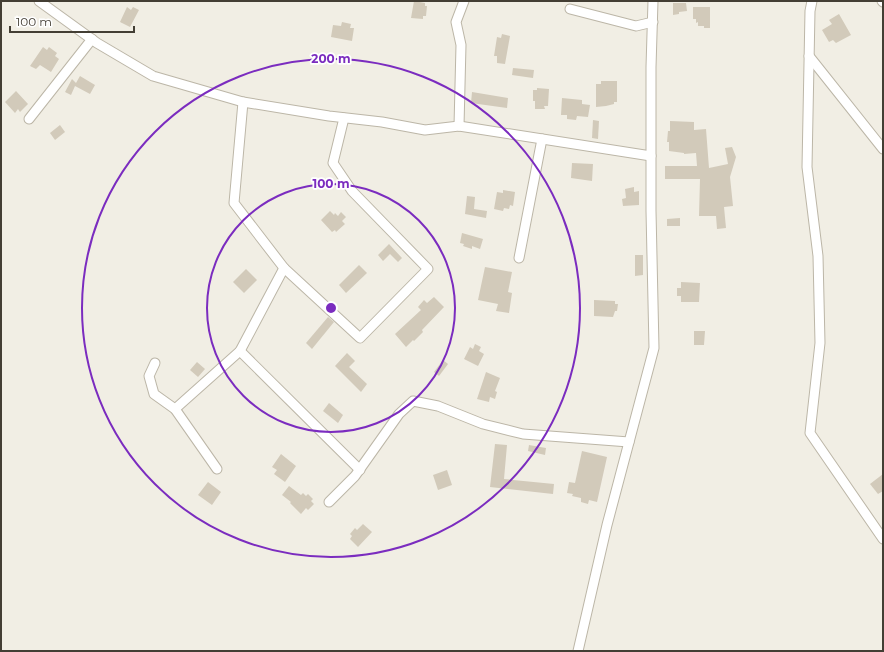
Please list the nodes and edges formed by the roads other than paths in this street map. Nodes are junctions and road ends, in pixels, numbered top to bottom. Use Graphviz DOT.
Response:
graph roads {
  1 [pos="39,1"];
  2 [pos="464,1"];
  3 [pos="653,1"];
  4 [pos="812,1"];
  5 [pos="52,5"];
  6 [pos="570,9"];
  7 [pos="652,22"];
  8 [pos="92,39"];
  9 [pos="809,56"];
  10 [pos="243,102"];
  11 [pos="29,118"];
  12 [pos="344,118"];
  13 [pos="459,126"];
  14 [pos="542,139"];
  15 [pos="883,148"];
  16 [pos="651,156"];
  17 [pos="519,258"];
  18 [pos="284,268"];
  19 [pos="240,351"];
  20 [pos="155,363"];
  21 [pos="175,409"];
  22 [pos="629,442"];
  23 [pos="217,469"];
  24 [pos="360,470"];
  25 [pos="329,502"];
  26 [pos="883,540"];
  27 [pos="578,651"];
  1 -- 5 [label="street"];
  2 -- 13 [label="street"];
  3 -- 7 [label="street"];
  4 -- 9 [label="street"];
  5 -- 8 [label="street"];
  6 -- 7 [label="street"];
  7 -- 16 [label="street"];
  8 -- 10 [label="street"];
  8 -- 11 [label="street"];
  9 -- 15 [label="street"];
  9 -- 26 [label="street"];
  10 -- 12 [label="street"];
  10 -- 18 [label="street"];
  12 -- 13 [label="street"];
  12 -- 18 [label="street"];
  13 -- 14 [label="street"];
  14 -- 16 [label="street"];
  14 -- 17 [label="street"];
  16 -- 22 [label="street"];
  18 -- 19 [label="street"];
  19 -- 21 [label="street"];
  19 -- 24 [label="street"];
  20 -- 21 [label="street"];
  21 -- 23 [label="street"];
  22 -- 24 [label="street"];
  22 -- 27 [label="street"];
  24 -- 25 [label="street"];
}
